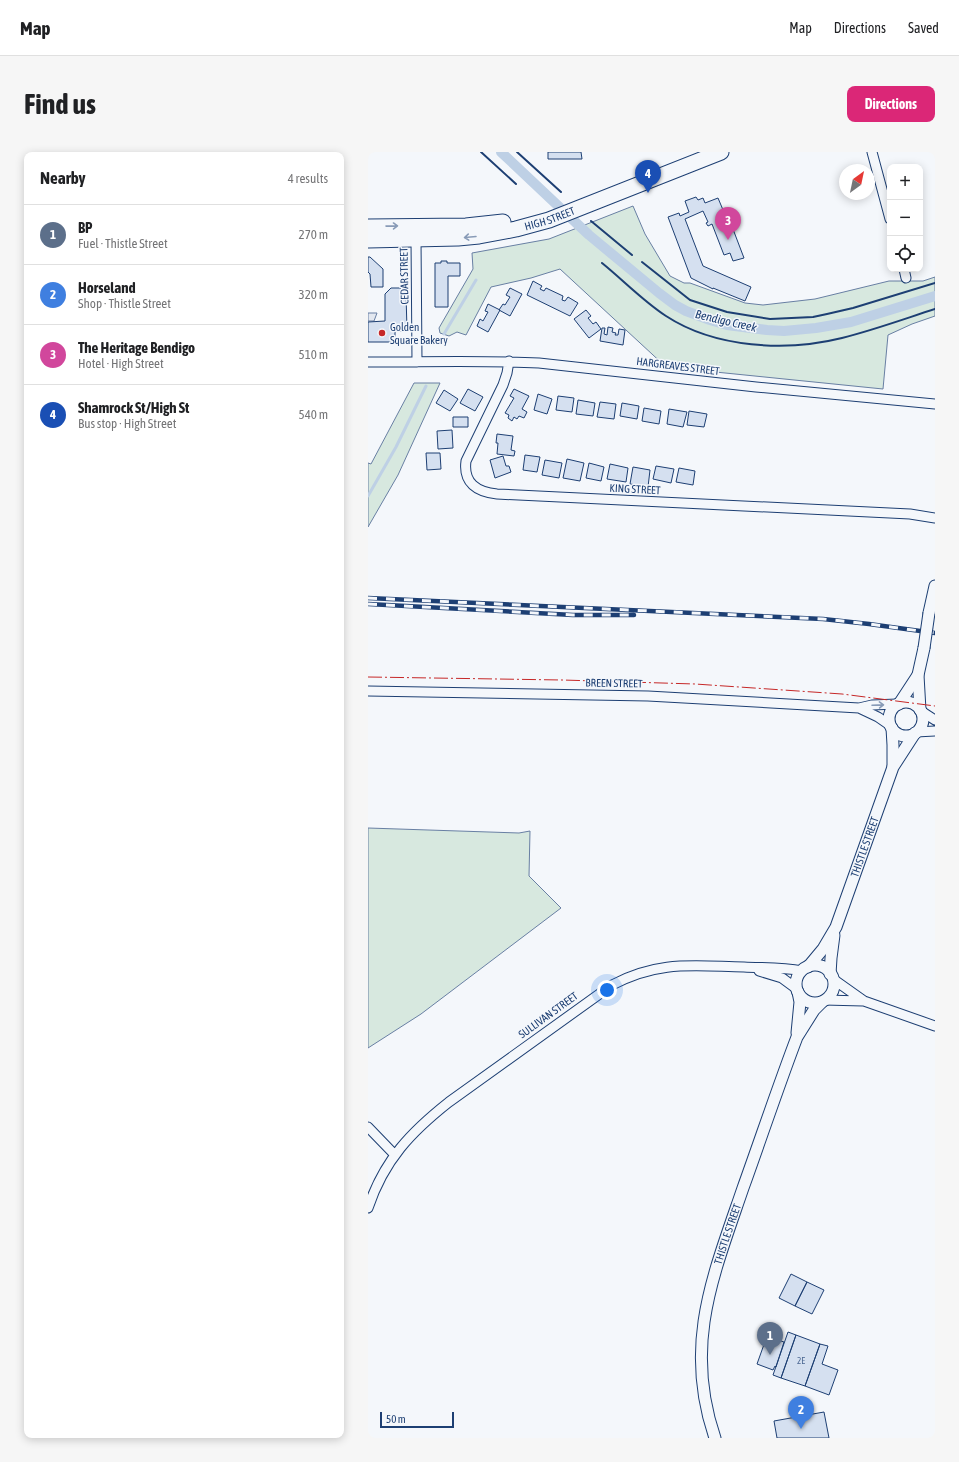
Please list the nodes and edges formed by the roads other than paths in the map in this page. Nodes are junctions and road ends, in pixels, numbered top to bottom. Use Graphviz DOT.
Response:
graph roads {
  1 [pos="696,152"];
  2 [pos="721,152"];
  3 [pos="872,152"];
  4 [pos="576,204"];
  5 [pos="887,208"];
  6 [pos="368,227"];
  7 [pos="416,232"];
  8 [pos="368,240"];
  9 [pos="905,272"];
  10 [pos="906,278"];
  11 [pos="509,361"];
  12 [pos="368,362"];
  13 [pos="417,362"];
  14 [pos="935,404"];
  15 [pos="935,518"];
  16 [pos="935,586"];
  17 [pos="918,674"];
  18 [pos="368,691"];
  19 [pos="898,704"];
  20 [pos="859,708"];
  21 [pos="921,711"];
  22 [pos="935,720"];
  23 [pos="891,727"];
  24 [pos="935,731"];
  25 [pos="916,732"];
  26 [pos="893,767"];
  27 [pos="836,927"];
  28 [pos="746,968"];
  29 [pos="805,969"];
  30 [pos="832,976"];
  31 [pos="798,990"];
  32 [pos="823,1001"];
  33 [pos="864,1001"];
  34 [pos="935,1026"];
  35 [pos="797,1037"];
  36 [pos="368,1127"];
  37 [pos="395,1155"];
  38 [pos="368,1208"];
  39 [pos="715,1438"];
  1 -- 4 [label="highway, HIGH STREET"];
  2 -- 4 [label="highway, HIGH STREET"];
  3 -- 5 [label="street"];
  4 -- 7 [label="highway, HIGH STREET"];
  6 -- 7 [label="highway, HIGH STREET, one-way"];
  7 -- 8 [label="highway, HIGH STREET"];
  7 -- 13 [label="street, CEDAR STREET"];
  9 -- 10 [label="street"];
  11 -- 13 [label="street, HARGREAVES STREET"];
  11 -- 14 [label="street, HARGREAVES STREET"];
  11 -- 15 [label="street, KING STREET"];
  12 -- 13 [label="street, HARGREAVES STREET"];
  16 -- 17 [label="street, bridge"];
  17 -- 19 [label="street"];
  17 -- 21 [label="street"];
  18 -- 20 [label="street, BREEN STREET"];
  20 -- 19 [label="street, BREEN STREET, one-way"];
  19 -- 21 [label="street"];
  19 -- 23 [label="street"];
  20 -- 23 [label="street, BREEN STREET"];
  21 -- 22 [label="street"];
  21 -- 25 [label="street"];
  23 -- 25 [label="street"];
  23 -- 26 [label="street, THISTLE STREET"];
  24 -- 25 [label="street"];
  25 -- 26 [label="street, THISTLE STREET"];
  26 -- 27 [label="street, THISTLE STREET"];
  27 -- 29 [label="street, THISTLE STREET"];
  27 -- 30 [label="street, THISTLE STREET"];
  28 -- 29 [label="street, SULLIVAN STREET"];
  28 -- 31 [label="street, SULLIVAN STREET"];
  28 -- 37 [label="street, SULLIVAN STREET"];
  29 -- 30 [label="street"];
  29 -- 31 [label="street"];
  30 -- 32 [label="street"];
  30 -- 33 [label="street"];
  31 -- 32 [label="street"];
  31 -- 35 [label="street, THISTLE STREET"];
  32 -- 33 [label="street"];
  32 -- 35 [label="street, THISTLE STREET"];
  33 -- 34 [label="street"];
  35 -- 39 [label="street, THISTLE STREET"];
  36 -- 37 [label="street"];
  37 -- 38 [label="street, SULLIVAN STREET"];
}
